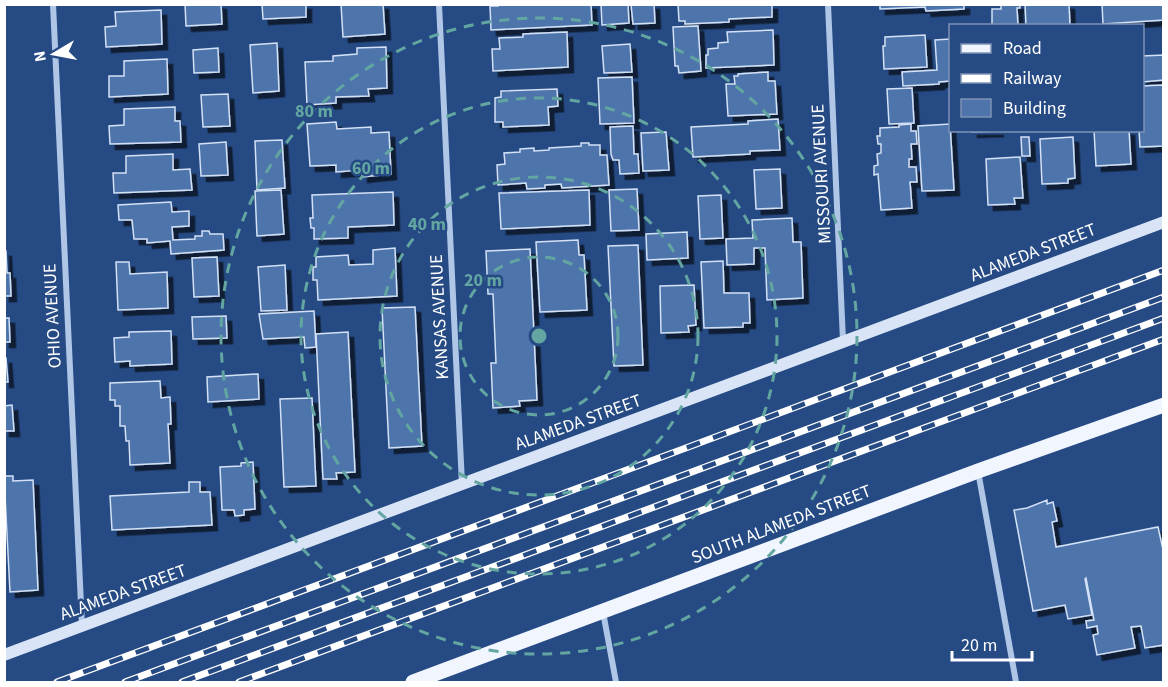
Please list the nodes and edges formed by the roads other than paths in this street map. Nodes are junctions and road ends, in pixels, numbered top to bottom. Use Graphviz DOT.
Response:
graph roads {
  1 [pos="52,4"];
  2 [pos="439,4"];
  3 [pos="828,4"];
  4 [pos="1164,222"];
  5 [pos="843,342"];
  6 [pos="1164,405"];
  7 [pos="978,471"];
  8 [pos="462,484"];
  9 [pos="603,612"];
  10 [pos="82,626"];
  11 [pos="4,656"];
  12 [pos="413,682"];
  13 [pos="616,682"];
  14 [pos="1016,682"];
  1 -- 10 [label="street, OHIO AVENUE"];
  2 -- 8 [label="street, KANSAS AVENUE"];
  3 -- 5 [label="street, MISSOURI AVENUE"];
  4 -- 5 [label="street, ALAMEDA STREET"];
  5 -- 8 [label="street, ALAMEDA STREET"];
  6 -- 7 [label="main road, SOUTH ALAMEDA STREET"];
  7 -- 9 [label="main road, SOUTH ALAMEDA STREET"];
  7 -- 14 [label="street"];
  8 -- 10 [label="street, ALAMEDA STREET"];
  9 -- 12 [label="main road, SOUTH ALAMEDA STREET"];
  9 -- 13 [label="street"];
  10 -- 11 [label="street, ALAMEDA STREET"];
}
